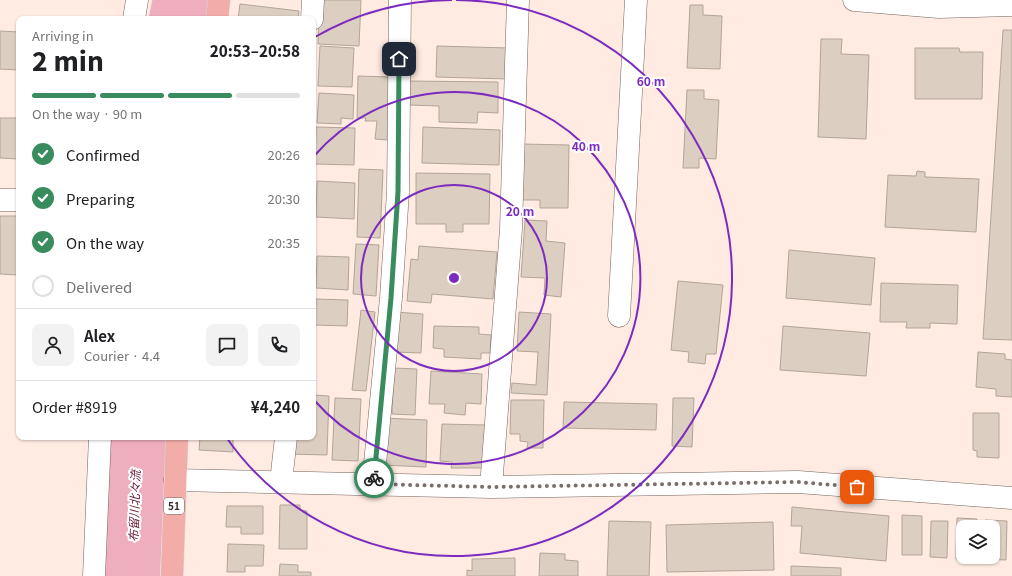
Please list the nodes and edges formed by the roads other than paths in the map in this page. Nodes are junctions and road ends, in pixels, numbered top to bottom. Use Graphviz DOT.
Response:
graph roads {
  1 [pos="137,0"];
  2 [pos="219,0"];
  3 [pos="313,0"];
  4 [pos="400,0"];
  5 [pos="518,0"];
  6 [pos="636,0"];
  7 [pos="854,0"];
  8 [pos="939,4"];
  9 [pos="1012,4"];
  10 [pos="134,16"];
  11 [pos="217,16"];
  12 [pos="312,16"];
  13 [pos="0,200"];
  14 [pos="16,200"];
  15 [pos="619,316"];
  16 [pos="100,440"];
  17 [pos="177,440"];
  18 [pos="286,440"];
  19 [pos="175,480"];
  20 [pos="281,482"];
  21 [pos="373,484"];
  22 [pos="491,487"];
  23 [pos="1012,498"];
  24 [pos="94,576"];
  25 [pos="172,576"];
  1 -- 10 [label="street"];
  2 -- 11 [label="main road"];
  3 -- 12 [label="street"];
  4 -- 21 [label="street"];
  5 -- 22 [label="street"];
  6 -- 15 [label="street"];
  7 -- 8 [label="street"];
  8 -- 9 [label="street"];
  13 -- 14 [label="street"];
  16 -- 24 [label="street"];
  17 -- 19 [label="main road, 51"];
  18 -- 20 [label="street"];
  19 -- 20 [label="street"];
  19 -- 25 [label="main road, 51"];
  20 -- 21 [label="street"];
  21 -- 22 [label="street"];
  22 -- 23 [label="street"];
}
